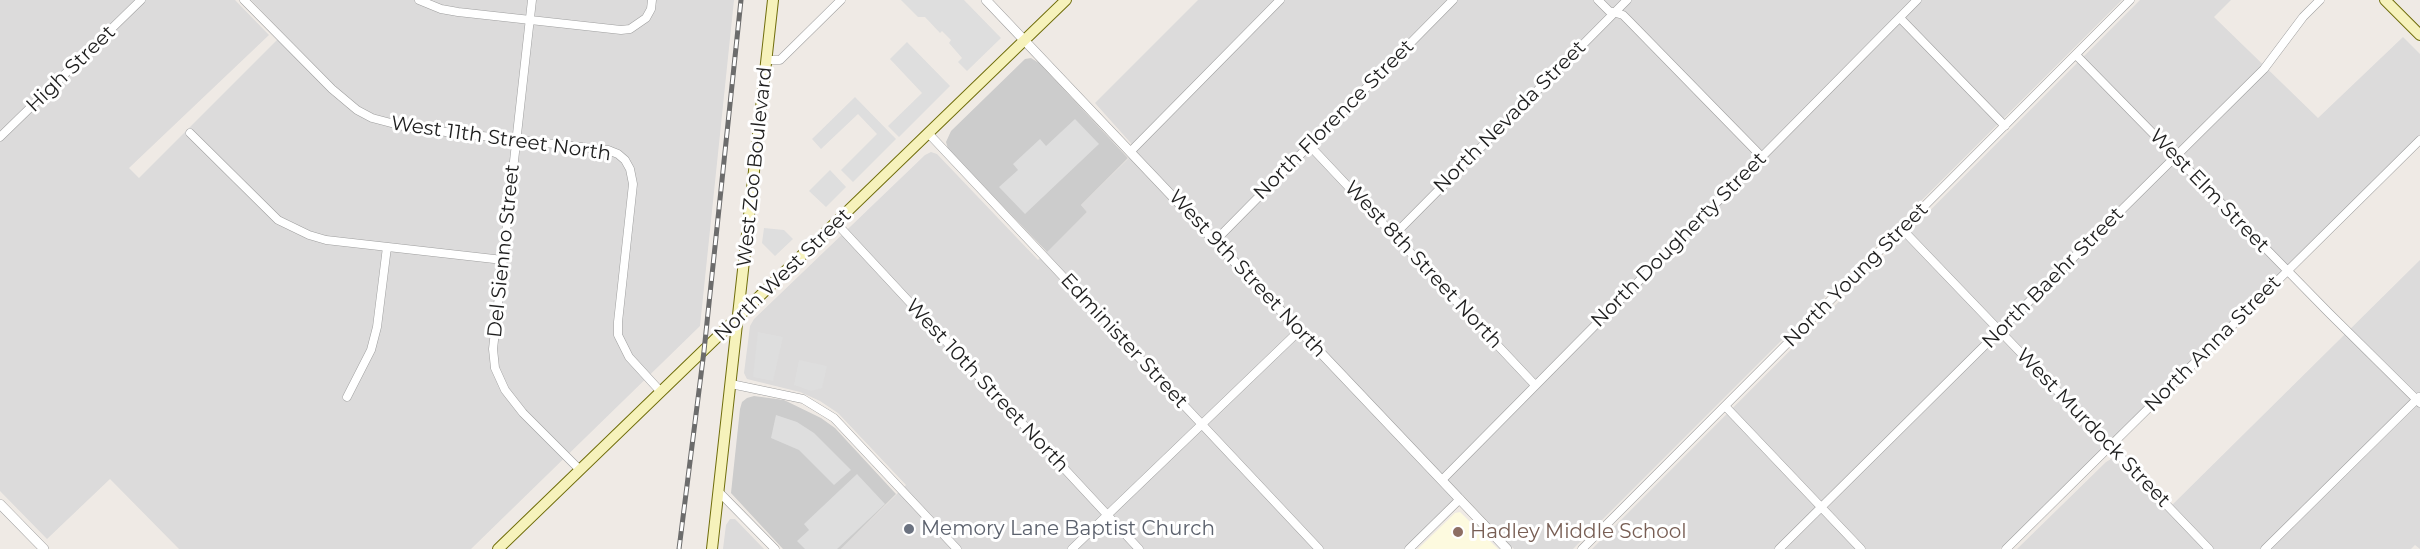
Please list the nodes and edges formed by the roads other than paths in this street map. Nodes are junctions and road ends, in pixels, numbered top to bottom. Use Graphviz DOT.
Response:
graph roads {
  1 [pos="141,0"];
  2 [pos="244,0"];
  3 [pos="419,0"];
  4 [pos="532,0"];
  5 [pos="652,0"];
  6 [pos="773,0"];
  7 [pos="841,0"];
  8 [pos="986,0"];
  9 [pos="1066,0"];
  10 [pos="1280,0"];
  11 [pos="1453,0"];
  12 [pos="1598,0"];
  13 [pos="1627,0"];
  14 [pos="1917,0"];
  15 [pos="2130,0"];
  16 [pos="2320,0"];
  17 [pos="2385,0"];
  18 [pos="1615,12"];
  19 [pos="1899,18"];
  20 [pos="530,20"];
  21 [pos="2420,35"];
  22 [pos="1026,40"];
  23 [pos="2076,55"];
  24 [pos="766,60"];
  25 [pos="2005,126"];
  26 [pos="190,133"];
  27 [pos="929,134"];
  28 [pos="0,137"];
  29 [pos="516,140"];
  30 [pos="2420,140"];
  31 [pos="1310,146"];
  32 [pos="1131,151"];
  33 [pos="1762,156"];
  34 [pos="2176,157"];
  35 [pos="837,224"];
  36 [pos="1902,229"];
  37 [pos="1394,235"];
  38 [pos="1216,240"];
  39 [pos="387,247"];
  40 [pos="503,260"];
  41 [pos="2287,271"];
  42 [pos="738,318"];
  43 [pos="1300,330"];
  44 [pos="1999,331"];
  45 [pos="731,384"];
  46 [pos="1535,385"];
  47 [pos="661,392"];
  48 [pos="347,397"];
  49 [pos="2419,399"];
  50 [pos="1725,406"];
  51 [pos="1202,424"];
  52 [pos="2110,446"];
  53 [pos="580,470"];
  54 [pos="1442,480"];
  55 [pos="719,492"];
  56 [pos="1460,499"];
  57 [pos="0,504"];
  58 [pos="1821,507"];
  59 [pos="1107,515"];
  60 [pos="44,549"];
  61 [pos="498,549"];
  62 [pos="712,549"];
  63 [pos="775,549"];
  64 [pos="957,549"];
  65 [pos="1072,549"];
  66 [pos="1139,549"];
  67 [pos="1319,549"];
  68 [pos="1409,549"];
  69 [pos="1507,549"];
  70 [pos="1582,549"];
  71 [pos="1779,549"];
  72 [pos="1861,549"];
  73 [pos="2006,549"];
  74 [pos="2209,549"];
  75 [pos="2265,549"];
  1 -- 28 [label="street, High Street"];
  2 -- 29 [label="street, West 11th Street North"];
  3 -- 20 [label="street"];
  4 -- 20 [label="street, Del Sienno Street"];
  5 -- 20 [label="street"];
  6 -- 24 [label="main road, West Zoo Boulevard"];
  7 -- 24 [label="street"];
  8 -- 22 [label="street, West 9th Street North"];
  9 -- 22 [label="main road, North West Street"];
  10 -- 32 [label="street"];
  11 -- 31 [label="street, North Florence Street"];
  12 -- 18 [label="street"];
  13 -- 18 [label="street, North Nevada Street"];
  14 -- 19 [label="street, North Dougherty Street"];
  15 -- 23 [label="street, North Young Street"];
  16 -- 34 [label="street, North Baehr Street"];
  17 -- 21 [label="main road"];
  18 -- 33 [label="street"];
  18 -- 37 [label="street, North Nevada Street"];
  19 -- 25 [label="street"];
  19 -- 33 [label="street, North Dougherty Street"];
  20 -- 29 [label="street, Del Sienno Street"];
  22 -- 27 [label="main road, North West Street"];
  22 -- 32 [label="street, West 9th Street North"];
  23 -- 25 [label="street, North Young Street"];
  23 -- 34 [label="street, West Elm Street"];
  24 -- 42 [label="main road, West Zoo Boulevard"];
  25 -- 36 [label="street, North Young Street"];
  26 -- 39 [label="street"];
  27 -- 35 [label="main road, North West Street"];
  27 -- 51 [label="street, Edminister Street"];
  29 -- 40 [label="street, Del Sienno Street"];
  29 -- 47 [label="street, West 11th Street North"];
  30 -- 41 [label="street, North Anna Street"];
  31 -- 37 [label="street, West 8th Street North"];
  31 -- 38 [label="street, North Florence Street"];
  32 -- 38 [label="street, West 9th Street North"];
  33 -- 46 [label="street, North Dougherty Street"];
  34 -- 41 [label="street, West Elm Street"];
  34 -- 44 [label="street, North Baehr Street"];
  35 -- 42 [label="main road, North West Street"];
  35 -- 59 [label="street, West 10th Street North"];
  36 -- 44 [label="street, West Murdock Street"];
  36 -- 50 [label="street, North Young Street"];
  37 -- 46 [label="street, West 8th Street North"];
  38 -- 43 [label="street, West 9th Street North"];
  39 -- 40 [label="street"];
  39 -- 48 [label="street"];
  40 -- 53 [label="street, Del Sienno Street"];
  41 -- 49 [label="street, West Elm Street"];
  41 -- 52 [label="street, North Anna Street"];
  42 -- 45 [label="main road, West Zoo Boulevard"];
  42 -- 47 [label="main road, North West Street"];
  43 -- 51 [label="street"];
  43 -- 54 [label="street, West 9th Street North"];
  44 -- 52 [label="street, West Murdock Street"];
  44 -- 58 [label="street, North Baehr Street"];
  45 -- 55 [label="main road, West Zoo Boulevard"];
  45 -- 64 [label="street"];
  46 -- 54 [label="street, North Dougherty Street"];
  47 -- 53 [label="main road, North West Street"];
  49 -- 75 [label="street"];
  50 -- 58 [label="street"];
  50 -- 70 [label="street, North Young Street"];
  51 -- 59 [label="street"];
  51 -- 67 [label="street, Edminister Street"];
  52 -- 73 [label="street, North Anna Street"];
  52 -- 74 [label="street, West Murdock Street"];
  53 -- 61 [label="main road, North West Street"];
  54 -- 56 [label="street, West 9th Street North"];
  55 -- 62 [label="main road, West Zoo Boulevard"];
  55 -- 63 [label="street"];
  56 -- 68 [label="street"];
  56 -- 69 [label="street, West 9th Street North"];
  57 -- 60 [label="street"];
  58 -- 71 [label="street, North Baehr Street"];
  58 -- 72 [label="street"];
  59 -- 65 [label="street"];
  59 -- 66 [label="street, West 10th Street North"];
}
